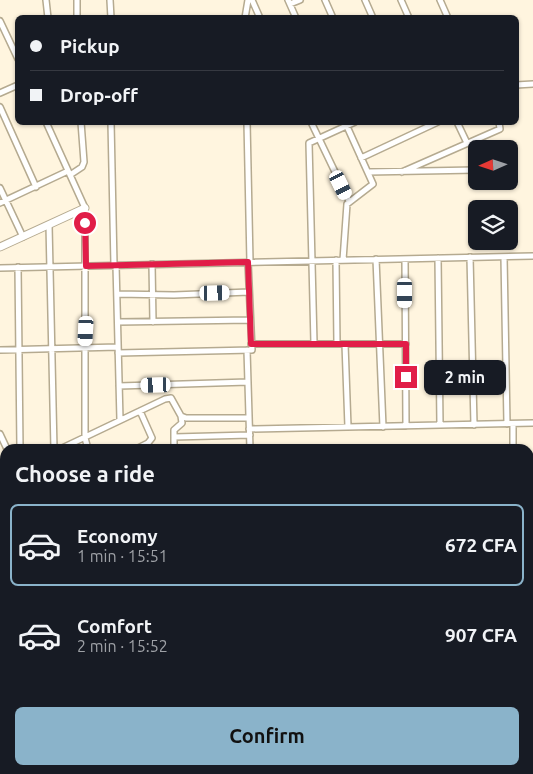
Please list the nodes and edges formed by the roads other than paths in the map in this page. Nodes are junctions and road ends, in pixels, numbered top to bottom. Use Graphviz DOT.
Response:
graph roads {
  1 [pos="46,0"];
  2 [pos="77,0"];
  3 [pos="110,0"];
  4 [pos="248,0"];
  5 [pos="252,0"];
  6 [pos="300,0"];
  7 [pos="325,0"];
  8 [pos="365,0"];
  9 [pos="401,0"];
  10 [pos="440,0"];
  11 [pos="289,2"];
  12 [pos="48,15"];
  13 [pos="77,15"];
  14 [pos="111,15"];
  15 [pos="245,15"];
  16 [pos="259,15"];
  17 [pos="295,15"];
  18 [pos="332,15"];
  19 [pos="372,15"];
  20 [pos="408,15"];
  21 [pos="445,15"];
  22 [pos="0,21"];
  23 [pos="15,53"];
  24 [pos="533,84"];
  25 [pos="519,85"];
  26 [pos="15,86"];
  27 [pos="0,93"];
  28 [pos="0,107"];
  29 [pos="47,125"];
  30 [pos="81,125"];
  31 [pos="111,125"];
  32 [pos="246,125"];
  33 [pos="312,125"];
  34 [pos="344,125"];
  35 [pos="346,125"];
  36 [pos="432,125"];
  37 [pos="458,125"];
  38 [pos="499,125"];
  39 [pos="318,139"];
  40 [pos="466,143"];
  41 [pos="361,158"];
  42 [pos="468,170"];
  43 [pos="368,172"];
  44 [pos="402,172"];
  45 [pos="69,173"];
  46 [pos="36,187"];
  47 [pos="0,188"];
  48 [pos="6,200"];
  49 [pos="349,201"];
  50 [pos="0,203"];
  51 [pos="85,208"];
  52 [pos="49,225"];
  53 [pos="23,236"];
  54 [pos="0,247"];
  55 [pos="533,256"];
  56 [pos="504,257"];
  57 [pos="438,258"];
  58 [pos="470,258"];
  59 [pos="376,259"];
  60 [pos="405,259"];
  61 [pos="336,260"];
  62 [pos="343,260"];
  63 [pos="312,261"];
  64 [pos="249,262"];
  65 [pos="152,264"];
  66 [pos="115,265"];
  67 [pos="50,266"];
  68 [pos="86,266"];
  69 [pos="18,267"];
  70 [pos="0,268"];
  71 [pos="249,292"];
  72 [pos="117,294"];
  73 [pos="152,294"];
  74 [pos="250,320"];
  75 [pos="118,322"];
  76 [pos="153,322"];
  77 [pos="314,343"];
  78 [pos="251,344"];
  79 [pos="337,344"];
  80 [pos="345,344"];
  81 [pos="406,344"];
  82 [pos="380,345"];
  83 [pos="52,348"];
  84 [pos="85,348"];
  85 [pos="19,349"];
  86 [pos="0,350"];
  87 [pos="118,350"];
  88 [pos="247,350"];
  89 [pos="248,382"];
  90 [pos="119,386"];
  91 [pos="140,411"];
  92 [pos="181,416"];
  93 [pos="249,418"];
  94 [pos="120,420"];
  95 [pos="510,424"];
  96 [pos="533,424"];
  97 [pos="474,425"];
  98 [pos="406,426"];
  99 [pos="440,426"];
  100 [pos="348,427"];
  101 [pos="383,427"];
  102 [pos="250,432"];
  103 [pos="174,437"];
  104 [pos="85,438"];
  105 [pos="20,444"];
  106 [pos="54,444"];
  107 [pos="71,444"];
  108 [pos="87,444"];
  109 [pos="146,444"];
  110 [pos="174,444"];
  111 [pos="250,444"];
  112 [pos="512,444"];
  1 -- 12 [label="street"];
  2 -- 13 [label="street"];
  3 -- 14 [label="street"];
  4 -- 15 [label="street"];
  5 -- 16 [label="street"];
  6 -- 11 [label="street"];
  7 -- 18 [label="street"];
  8 -- 19 [label="street"];
  9 -- 20 [label="street"];
  10 -- 21 [label="street"];
  11 -- 17 [label="street"];
  22 -- 23 [label="street"];
  24 -- 25 [label="street"];
  26 -- 27 [label="street"];
  28 -- 46 [label="street"];
  29 -- 45 [label="street"];
  30 -- 45 [label="street"];
  31 -- 66 [label="street"];
  32 -- 64 [label="street"];
  33 -- 39 [label="street"];
  34 -- 39 [label="street"];
  35 -- 41 [label="street"];
  36 -- 41 [label="street"];
  37 -- 40 [label="street"];
  38 -- 40 [label="street"];
  39 -- 49 [label="street"];
  39 -- 63 [label="street"];
  40 -- 44 [label="street"];
  41 -- 43 [label="street"];
  42 -- 44 [label="street"];
  43 -- 44 [label="street"];
  43 -- 49 [label="street"];
  45 -- 46 [label="street"];
  45 -- 51 [label="street"];
  46 -- 48 [label="street"];
  47 -- 48 [label="street"];
  48 -- 50 [label="street"];
  48 -- 53 [label="street"];
  49 -- 62 [label="street"];
  51 -- 52 [label="street"];
  51 -- 68 [label="street"];
  52 -- 53 [label="street"];
  52 -- 67 [label="street"];
  53 -- 54 [label="street"];
  55 -- 56 [label="street"];
  56 -- 58 [label="street"];
  56 -- 95 [label="street"];
  57 -- 58 [label="street"];
  57 -- 60 [label="street"];
  57 -- 99 [label="street"];
  58 -- 97 [label="street"];
  59 -- 60 [label="street"];
  59 -- 62 [label="street"];
  59 -- 82 [label="street"];
  60 -- 81 [label="street"];
  61 -- 62 [label="street"];
  61 -- 63 [label="street"];
  61 -- 79 [label="street"];
  63 -- 64 [label="street"];
  63 -- 77 [label="street"];
  64 -- 65 [label="street"];
  64 -- 71 [label="street"];
  65 -- 66 [label="street"];
  65 -- 73 [label="street"];
  66 -- 68 [label="street"];
  66 -- 72 [label="street"];
  67 -- 68 [label="street"];
  67 -- 69 [label="street"];
  67 -- 83 [label="street"];
  68 -- 84 [label="street"];
  69 -- 70 [label="street"];
  69 -- 85 [label="street"];
  71 -- 73 [label="street"];
  71 -- 74 [label="street"];
  72 -- 73 [label="street"];
  72 -- 75 [label="street"];
  73 -- 76 [label="street"];
  74 -- 76 [label="street"];
  74 -- 78 [label="street"];
  75 -- 76 [label="street"];
  75 -- 87 [label="street"];
  77 -- 78 [label="street"];
  77 -- 79 [label="street"];
  78 -- 88 [label="street"];
  79 -- 80 [label="street"];
  80 -- 82 [label="street"];
  80 -- 100 [label="street"];
  81 -- 82 [label="street"];
  81 -- 98 [label="street"];
  82 -- 101 [label="street"];
  83 -- 84 [label="street"];
  83 -- 85 [label="street"];
  83 -- 106 [label="street"];
  84 -- 87 [label="street"];
  84 -- 104 [label="street"];
  85 -- 86 [label="street"];
  85 -- 105 [label="street"];
  87 -- 88 [label="street"];
  87 -- 90 [label="street"];
  88 -- 89 [label="street"];
  89 -- 90 [label="street"];
  89 -- 93 [label="street"];
  90 -- 94 [label="street"];
  91 -- 92 [label="street"];
  91 -- 94 [label="street"];
  91 -- 109 [label="street"];
  92 -- 93 [label="street"];
  92 -- 103 [label="street"];
  93 -- 102 [label="street"];
  94 -- 104 [label="street"];
  95 -- 96 [label="street"];
  95 -- 97 [label="street"];
  95 -- 112 [label="street"];
  97 -- 99 [label="street"];
  98 -- 99 [label="street"];
  98 -- 101 [label="street"];
  100 -- 101 [label="street"];
  100 -- 102 [label="street"];
  102 -- 103 [label="street"];
  102 -- 111 [label="street"];
  103 -- 110 [label="street"];
  104 -- 107 [label="street"];
  104 -- 108 [label="street"];
}
